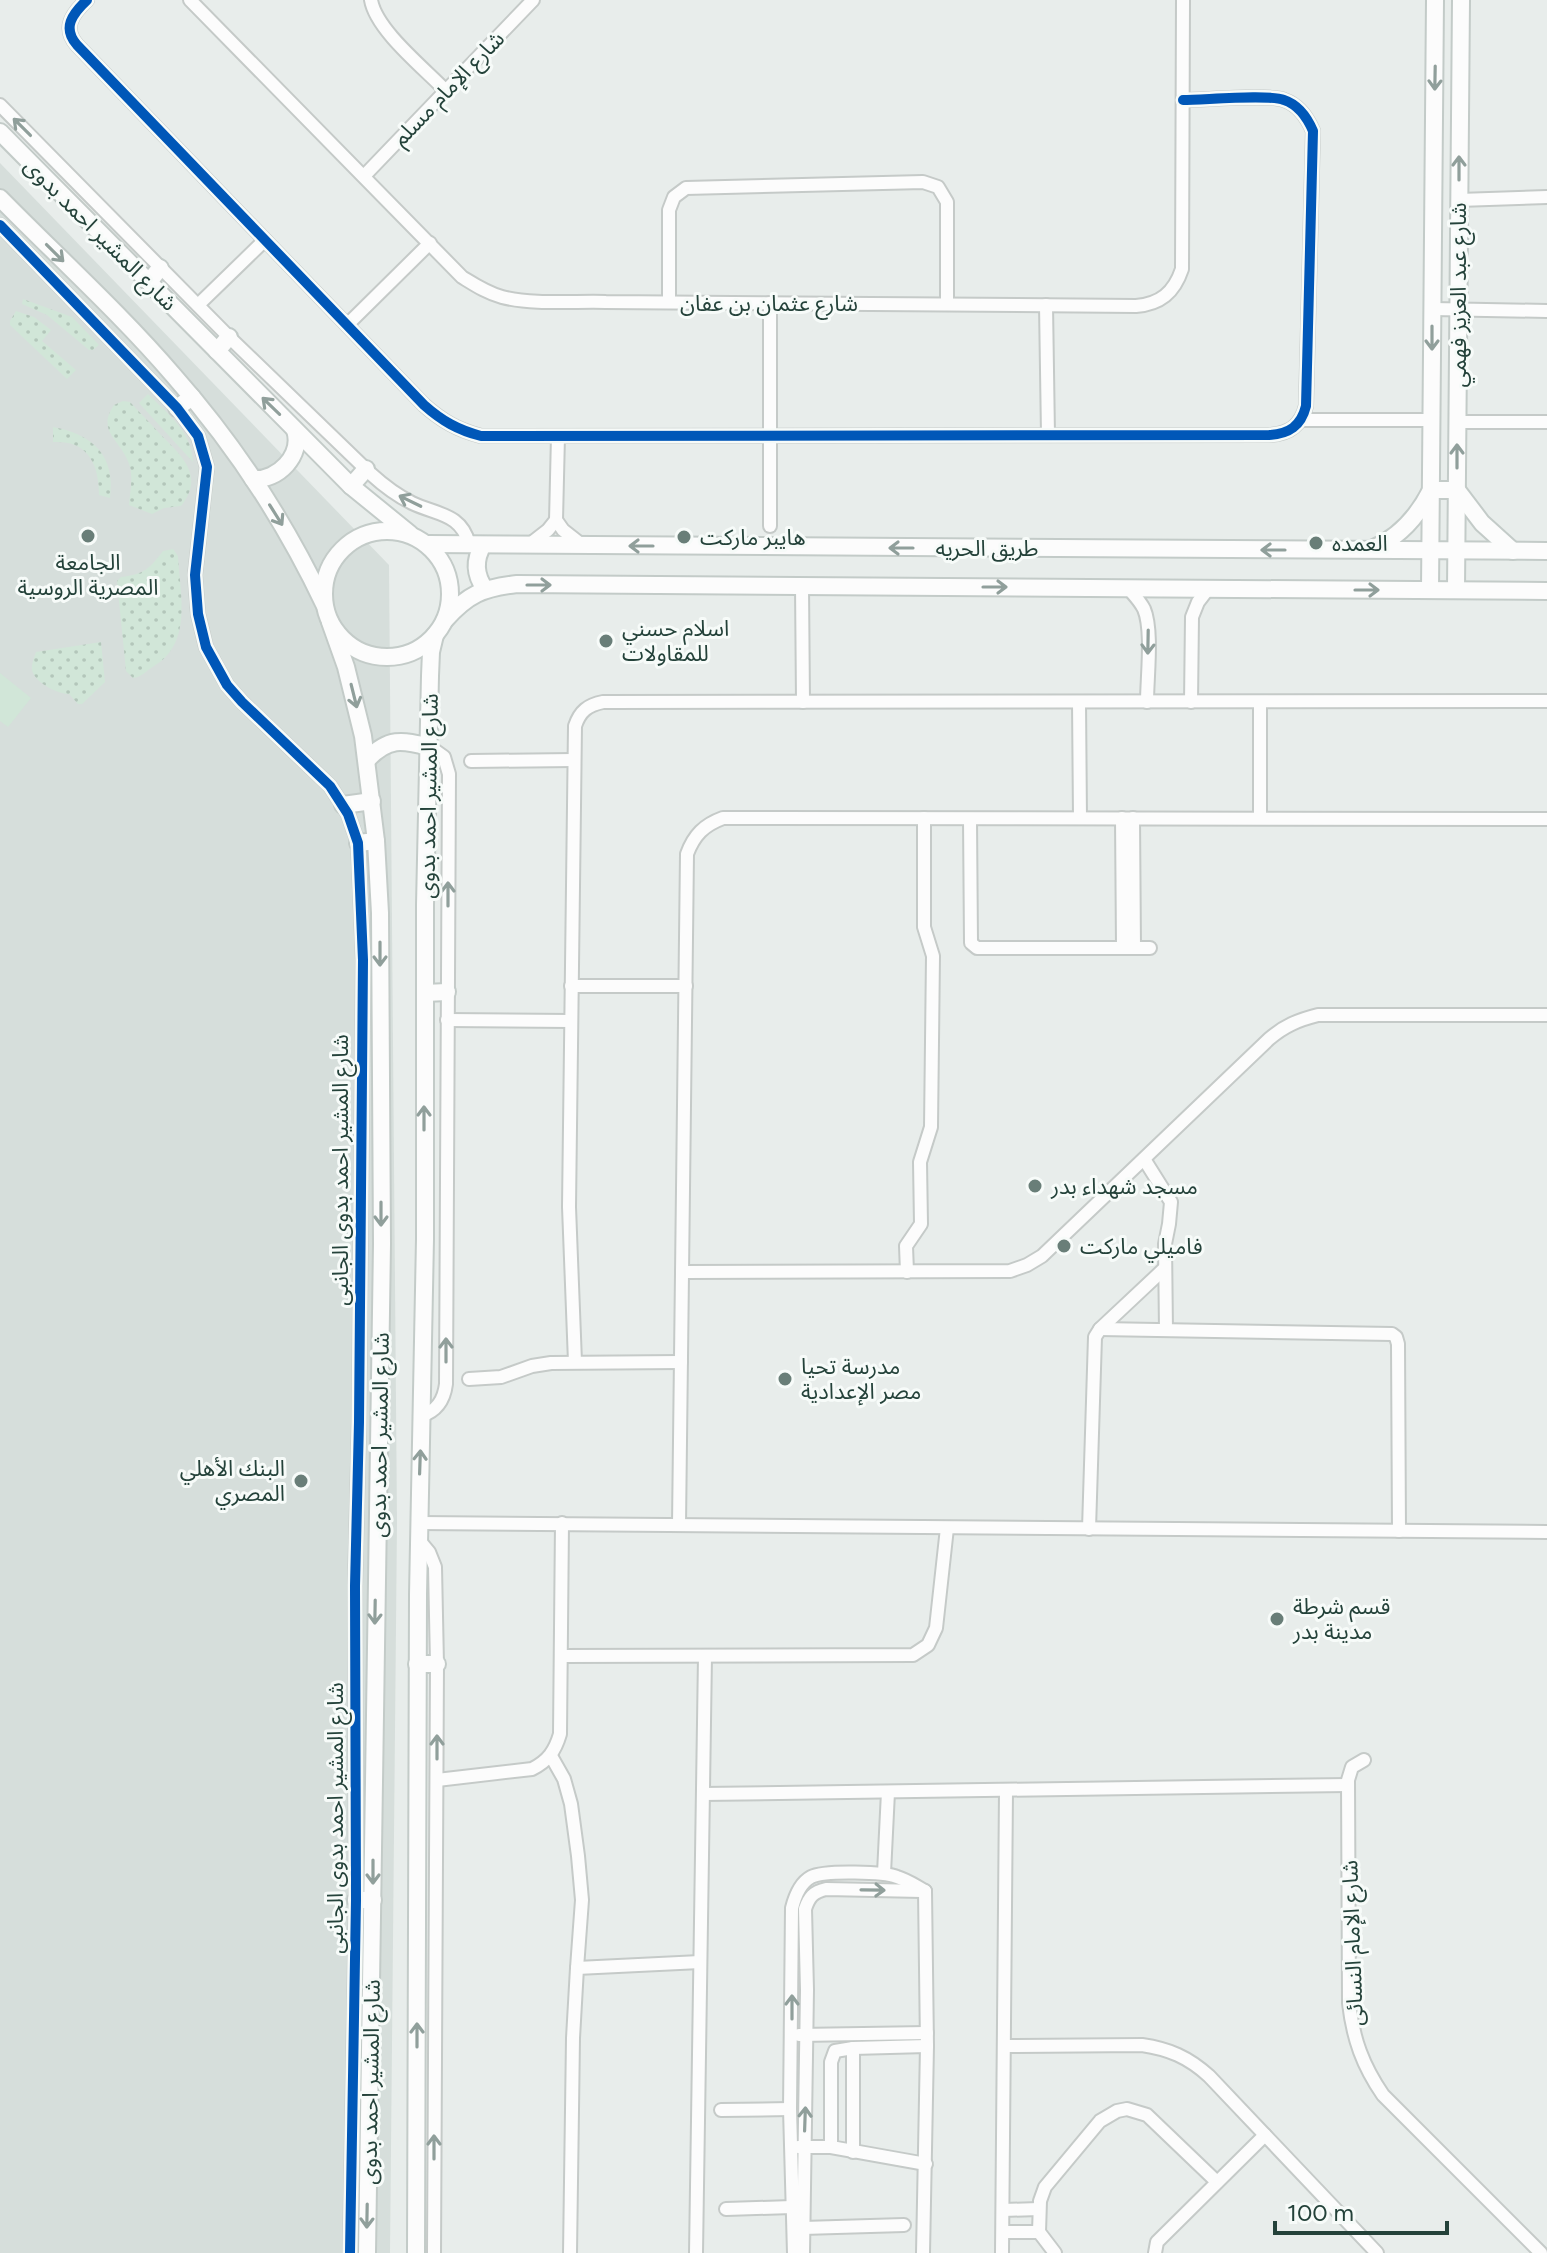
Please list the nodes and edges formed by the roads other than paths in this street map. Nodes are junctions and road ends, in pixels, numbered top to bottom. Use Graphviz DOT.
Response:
graph roads {
  1 [pos="87,0"];
  2 [pos="190,0"];
  3 [pos="371,0"];
  4 [pos="533,0"];
  5 [pos="1183,0"];
  6 [pos="1435,0"];
  7 [pos="1461,0"];
  8 [pos="446,91"];
  9 [pos="1183,100"];
  10 [pos="0,105"];
  11 [pos="0,132"];
  12 [pos="364,176"];
  13 [pos="1547,197"];
  14 [pos="0,198"];
  15 [pos="1459,200"];
  16 [pos="18,217"];
  17 [pos="3,228"];
  18 [pos="265,240"];
  19 [pos="430,243"];
  20 [pos="160,268"];
  21 [pos="149,282"];
  22 [pos="669,302"];
  23 [pos="770,303"];
  24 [pos="947,304"];
  25 [pos="198,305"];
  26 [pos="1046,305"];
  27 [pos="1433,309"];
  28 [pos="1458,309"];
  29 [pos="1547,311"];
  30 [pos="347,325"];
  31 [pos="229,337"];
  32 [pos="217,351"];
  33 [pos="192,397"];
  34 [pos="177,408"];
  35 [pos="1301,420"];
  36 [pos="1432,420"];
  37 [pos="1457,422"];
  38 [pos="1547,422"];
  39 [pos="295,430"];
  40 [pos="1048,435"];
  41 [pos="558,436"];
  42 [pos="770,436"];
  43 [pos="366,469"];
  44 [pos="253,479"];
  45 [pos="351,486"];
  46 [pos="1431,490"];
  47 [pos="1457,490"];
  48 [pos="556,520"];
  49 [pos="770,526"];
  50 [pos="410,534"];
  51 [pos="427,544"];
  52 [pos="476,544"];
  53 [pos="527,546"];
  54 [pos="583,546"];
  55 [pos="1369,551"];
  56 [pos="1430,551"];
  57 [pos="1456,551"];
  58 [pos="1513,551"];
  59 [pos="1547,551"];
  60 [pos="802,586"];
  61 [pos="1128,588"];
  62 [pos="485,589"];
  63 [pos="1208,589"];
  64 [pos="1430,590"];
  65 [pos="1456,590"];
  66 [pos="1547,591"];
  67 [pos="324,604"];
  68 [pos="445,620"];
  69 [pos="330,622"];
  70 [pos="435,635"];
  71 [pos="1547,701"];
  72 [pos="803,702"];
  73 [pos="1079,702"];
  74 [pos="1147,702"];
  75 [pos="1191,702"];
  76 [pos="1260,702"];
  77 [pos="430,747"];
  78 [pos="367,760"];
  79 [pos="574,760"];
  80 [pos="471,761"];
  81 [pos="372,801"];
  82 [pos="343,805"];
  83 [pos="924,818"];
  84 [pos="1080,818"];
  85 [pos="1128,818"];
  86 [pos="1260,818"];
  87 [pos="970,819"];
  88 [pos="1547,819"];
  89 [pos="376,841"];
  90 [pos="358,843"];
  91 [pos="1128,948"];
  92 [pos="1150,948"];
  93 [pos="571,986"];
  94 [pos="686,986"];
  95 [pos="447,992"];
  96 [pos="425,993"];
  97 [pos="1547,1015"];
  98 [pos="447,1020"];
  99 [pos="571,1021"];
  100 [pos="1144,1159"];
  101 [pos="1165,1268"];
  102 [pos="682,1272"];
  103 [pos="907,1272"];
  104 [pos="1100,1329"];
  105 [pos="1166,1330"];
  106 [pos="575,1362"];
  107 [pos="681,1362"];
  108 [pos="469,1379"];
  109 [pos="421,1416"];
  110 [pos="562,1523"];
  111 [pos="679,1525"];
  112 [pos="947,1528"];
  113 [pos="1089,1529"];
  114 [pos="1399,1531"];
  115 [pos="419,1532"];
  116 [pos="1547,1532"];
  117 [pos="561,1656"];
  118 [pos="705,1656"];
  119 [pos="417,1664"];
  120 [pos="437,1664"];
  121 [pos="551,1756"];
  122 [pos="1364,1760"];
  123 [pos="437,1780"];
  124 [pos="1348,1785"];
  125 [pos="1006,1791"];
  126 [pos="888,1792"];
  127 [pos="703,1794"];
  128 [pos="825,1873"];
  129 [pos="884,1873"];
  130 [pos="826,1889"];
  131 [pos="925,1891"];
  132 [pos="364,1900"];
  133 [pos="799,1909"];
  134 [pos="700,1962"];
  135 [pos="577,1968"];
  136 [pos="807,2035"];
  137 [pos="791,2036"];
  138 [pos="927,2040"];
  139 [pos="1005,2046"];
  140 [pos="853,2048"];
  141 [pos="790,2109"];
  142 [pos="721,2110"];
  143 [pos="1265,2135"];
  144 [pos="797,2147"];
  145 [pos="831,2147"];
  146 [pos="853,2152"];
  147 [pos="926,2164"];
  148 [pos="1217,2182"];
  149 [pos="792,2207"];
  150 [pos="726,2209"];
  151 [pos="1039,2209"];
  152 [pos="1003,2210"];
  153 [pos="904,2225"];
  154 [pos="803,2228"];
  155 [pos="1003,2232"];
  156 [pos="1039,2232"];
  157 [pos="350,2253"];
  158 [pos="367,2253"];
  159 [pos="416,2253"];
  160 [pos="434,2253"];
  161 [pos="570,2253"];
  162 [pos="696,2253"];
  163 [pos="794,2253"];
  164 [pos="803,2253"];
  165 [pos="923,2253"];
  166 [pos="1002,2253"];
  167 [pos="1055,2253"];
  168 [pos="1155,2253"];
  169 [pos="1377,2253"];
  170 [pos="1541,2253"];
  1 -- 18 [label="street"];
  2 -- 12 [label="street, شارع عثمان بن عفان"];
  3 -- 8 [label="street"];
  4 -- 8 [label="street, شارع الإمام مسلم"];
  5 -- 9 [label="street, شارع عثمان بن عفان"];
  6 -- 27 [label="street, شارع عبد العزيز فهمي, one-way"];
  15 -- 7 [label="street, شارع عبد العزيز فهمي, one-way"];
  8 -- 12 [label="street, شارع الإمام مسلم"];
  9 -- 26 [label="street, شارع عثمان بن عفان"];
  9 -- 35 [label="street"];
  20 -- 10 [label="street, one-way"];
  11 -- 21 [label="street, شارع المشير احمد بدوى"];
  12 -- 19 [label="street, شارع عثمان بن عفان"];
  13 -- 15 [label="street"];
  14 -- 16 [label="street, شارع المشير احمد بدوى"];
  15 -- 28 [label="street, شارع عبد العزيز فهمي"];
  16 -- 17 [label="street"];
  16 -- 33 [label="street, شارع المشير احمد بدوى, one-way"];
  17 -- 34 [label="street, شارع المشير احمد بدوى الجانبى"];
  18 -- 25 [label="street"];
  18 -- 30 [label="street"];
  19 -- 22 [label="street, شارع عثمان بن عفان"];
  19 -- 30 [label="street"];
  20 -- 21 [label="street"];
  20 -- 25 [label="street"];
  21 -- 32 [label="street, شارع المشير احمد بدوى"];
  22 -- 23 [label="street, شارع عثمان بن عفان"];
  22 -- 24 [label="street"];
  23 -- 24 [label="street, شارع عثمان بن عفان"];
  23 -- 42 [label="street"];
  24 -- 26 [label="street, شارع عثمان بن عفان"];
  25 -- 31 [label="street"];
  26 -- 40 [label="street"];
  27 -- 28 [label="street"];
  27 -- 36 [label="street, شارع عبد العزيز فهمي, one-way"];
  28 -- 29 [label="street"];
  28 -- 37 [label="street, شارع عبد العزيز فهمي"];
  30 -- 41 [label="street"];
  31 -- 32 [label="street"];
  31 -- 43 [label="street"];
  39 -- 32 [label="street, شارع المشير احمد بدوى, one-way"];
  33 -- 34 [label="street"];
  33 -- 44 [label="street, شارع المشير احمد بدوى"];
  34 -- 82 [label="street, شارع المشير احمد بدوى الجانبى"];
  35 -- 36 [label="street"];
  35 -- 40 [label="street"];
  36 -- 46 [label="street, شارع عبد العزيز فهمي"];
  37 -- 38 [label="street"];
  47 -- 37 [label="street, شارع عبد العزيز فهمي, one-way"];
  39 -- 44 [label="street"];
  39 -- 45 [label="street, شارع المشير احمد بدوى"];
  40 -- 42 [label="street"];
  41 -- 42 [label="street"];
  41 -- 48 [label="street"];
  42 -- 49 [label="street"];
  43 -- 45 [label="street"];
  52 -- 43 [label="street, one-way"];
  44 -- 67 [label="street, شارع المشير احمد بدوى, one-way"];
  45 -- 50 [label="street, شارع المشير احمد بدوى"];
  46 -- 47 [label="street"];
  46 -- 55 [label="street"];
  46 -- 56 [label="street, شارع عبد العزيز فهمي"];
  47 -- 57 [label="street, شارع عبد العزيز فهمي"];
  47 -- 58 [label="street"];
  48 -- 53 [label="street"];
  48 -- 54 [label="street"];
  50 -- 51 [label="street"];
  50 -- 67 [label="street"];
  51 -- 52 [label="street, طريق الحريه"];
  51 -- 68 [label="street"];
  52 -- 53 [label="street, طريق الحريه"];
  52 -- 62 [label="street"];
  53 -- 54 [label="street, طريق الحريه"];
  55 -- 54 [label="street, طريق الحريه, one-way"];
  55 -- 56 [label="street, طريق الحريه"];
  56 -- 57 [label="street, طريق الحريه"];
  56 -- 64 [label="street, شارع عبد العزيز فهمي"];
  57 -- 58 [label="street, طريق الحريه"];
  57 -- 65 [label="street, شارع عبد العزيز فهمي"];
  58 -- 59 [label="street, طريق الحريه"];
  60 -- 61 [label="street, طريق الحريه, one-way"];
  62 -- 60 [label="street, طريق الحريه, one-way"];
  60 -- 72 [label="street"];
  61 -- 63 [label="street, طريق الحريه"];
  61 -- 74 [label="street, one-way"];
  62 -- 68 [label="street, طريق الحريه"];
  63 -- 64 [label="street, طريق الحريه, one-way"];
  63 -- 75 [label="street"];
  64 -- 65 [label="street, طريق الحريه"];
  65 -- 66 [label="street, طريق الحريه"];
  67 -- 69 [label="street"];
  68 -- 70 [label="street"];
  69 -- 70 [label="street"];
  69 -- 78 [label="street, شارع المشير احمد بدوى, one-way"];
  70 -- 77 [label="street, شارع المشير احمد بدوى"];
  71 -- 76 [label="street"];
  72 -- 73 [label="street"];
  72 -- 79 [label="street"];
  73 -- 74 [label="street"];
  73 -- 84 [label="street"];
  74 -- 75 [label="street"];
  75 -- 76 [label="street"];
  76 -- 86 [label="street"];
  77 -- 78 [label="street"];
  95 -- 77 [label="street, one-way"];
  77 -- 96 [label="street, شارع المشير احمد بدوى"];
  78 -- 81 [label="street, شارع المشير احمد بدوى"];
  79 -- 80 [label="street"];
  79 -- 93 [label="street"];
  81 -- 82 [label="street"];
  81 -- 89 [label="street, شارع المشير احمد بدوى"];
  82 -- 90 [label="street, شارع المشير احمد بدوى الجانبى"];
  83 -- 87 [label="street"];
  83 -- 94 [label="street"];
  83 -- 103 [label="street"];
  84 -- 85 [label="street"];
  84 -- 87 [label="street"];
  85 -- 86 [label="street"];
  85 -- 91 [label="street"];
  86 -- 88 [label="street"];
  87 -- 91 [label="street"];
  89 -- 90 [label="street"];
  89 -- 132 [label="street, شارع المشير احمد بدوى, one-way"];
  90 -- 132 [label="street, شارع المشير احمد بدوى الجانبى"];
  91 -- 92 [label="street"];
  93 -- 94 [label="street"];
  93 -- 99 [label="street"];
  94 -- 102 [label="street"];
  95 -- 96 [label="street"];
  95 -- 98 [label="street"];
  109 -- 96 [label="street, شارع المشير احمد بدوى, one-way"];
  97 -- 100 [label="street"];
  98 -- 99 [label="street"];
  109 -- 98 [label="street, one-way"];
  99 -- 106 [label="street"];
  100 -- 101 [label="street"];
  100 -- 103 [label="street"];
  101 -- 104 [label="street"];
  101 -- 105 [label="street"];
  102 -- 103 [label="street"];
  102 -- 107 [label="street"];
  104 -- 105 [label="street"];
  104 -- 113 [label="street"];
  105 -- 114 [label="street"];
  106 -- 107 [label="street"];
  106 -- 108 [label="street"];
  107 -- 111 [label="street"];
  115 -- 109 [label="street, شارع المشير احمد بدوى, one-way"];
  110 -- 111 [label="street"];
  110 -- 115 [label="street"];
  110 -- 117 [label="street"];
  111 -- 112 [label="street"];
  112 -- 113 [label="street"];
  112 -- 118 [label="street"];
  113 -- 114 [label="street"];
  114 -- 116 [label="street"];
  115 -- 119 [label="street, شارع المشير احمد بدوى"];
  115 -- 120 [label="street"];
  117 -- 118 [label="street"];
  117 -- 121 [label="street"];
  118 -- 127 [label="street"];
  119 -- 120 [label="street"];
  159 -- 119 [label="street, شارع المشير احمد بدوى, one-way"];
  123 -- 120 [label="street, one-way"];
  121 -- 123 [label="street"];
  121 -- 135 [label="street"];
  122 -- 124 [label="street"];
  160 -- 123 [label="street, one-way"];
  124 -- 125 [label="street"];
  124 -- 170 [label="street, شارع الإمام النسائى"];
  125 -- 126 [label="street"];
  125 -- 139 [label="street"];
  126 -- 127 [label="street"];
  126 -- 129 [label="street"];
  127 -- 134 [label="street"];
  128 -- 129 [label="street"];
  128 -- 130 [label="street"];
  128 -- 133 [label="street"];
  129 -- 131 [label="street"];
  130 -- 131 [label="street, one-way"];
  130 -- 133 [label="street"];
  131 -- 138 [label="street"];
  132 -- 157 [label="street, شارع المشير احمد بدوى الجانبى"];
  132 -- 158 [label="street, شارع المشير احمد بدوى, one-way"];
  133 -- 136 [label="street"];
  137 -- 133 [label="street, one-way"];
  134 -- 135 [label="street"];
  134 -- 162 [label="street"];
  135 -- 161 [label="street"];
  136 -- 137 [label="street"];
  136 -- 138 [label="street"];
  144 -- 136 [label="street, one-way"];
  137 -- 141 [label="street"];
  138 -- 140 [label="street"];
  138 -- 147 [label="street"];
  139 -- 143 [label="street"];
  139 -- 152 [label="street"];
  140 -- 145 [label="street"];
  140 -- 146 [label="street"];
  141 -- 142 [label="street"];
  141 -- 144 [label="street"];
  143 -- 148 [label="street"];
  143 -- 169 [label="street"];
  144 -- 145 [label="street"];
  144 -- 149 [label="street"];
  144 -- 154 [label="street"];
  145 -- 146 [label="street"];
  146 -- 147 [label="street"];
  147 -- 165 [label="street"];
  148 -- 151 [label="street"];
  148 -- 168 [label="street"];
  149 -- 150 [label="street"];
  149 -- 163 [label="street"];
  151 -- 152 [label="street"];
  151 -- 156 [label="street"];
  152 -- 155 [label="street"];
  153 -- 154 [label="street"];
  154 -- 164 [label="street"];
  155 -- 156 [label="street"];
  155 -- 166 [label="street"];
  156 -- 167 [label="street"];
}
